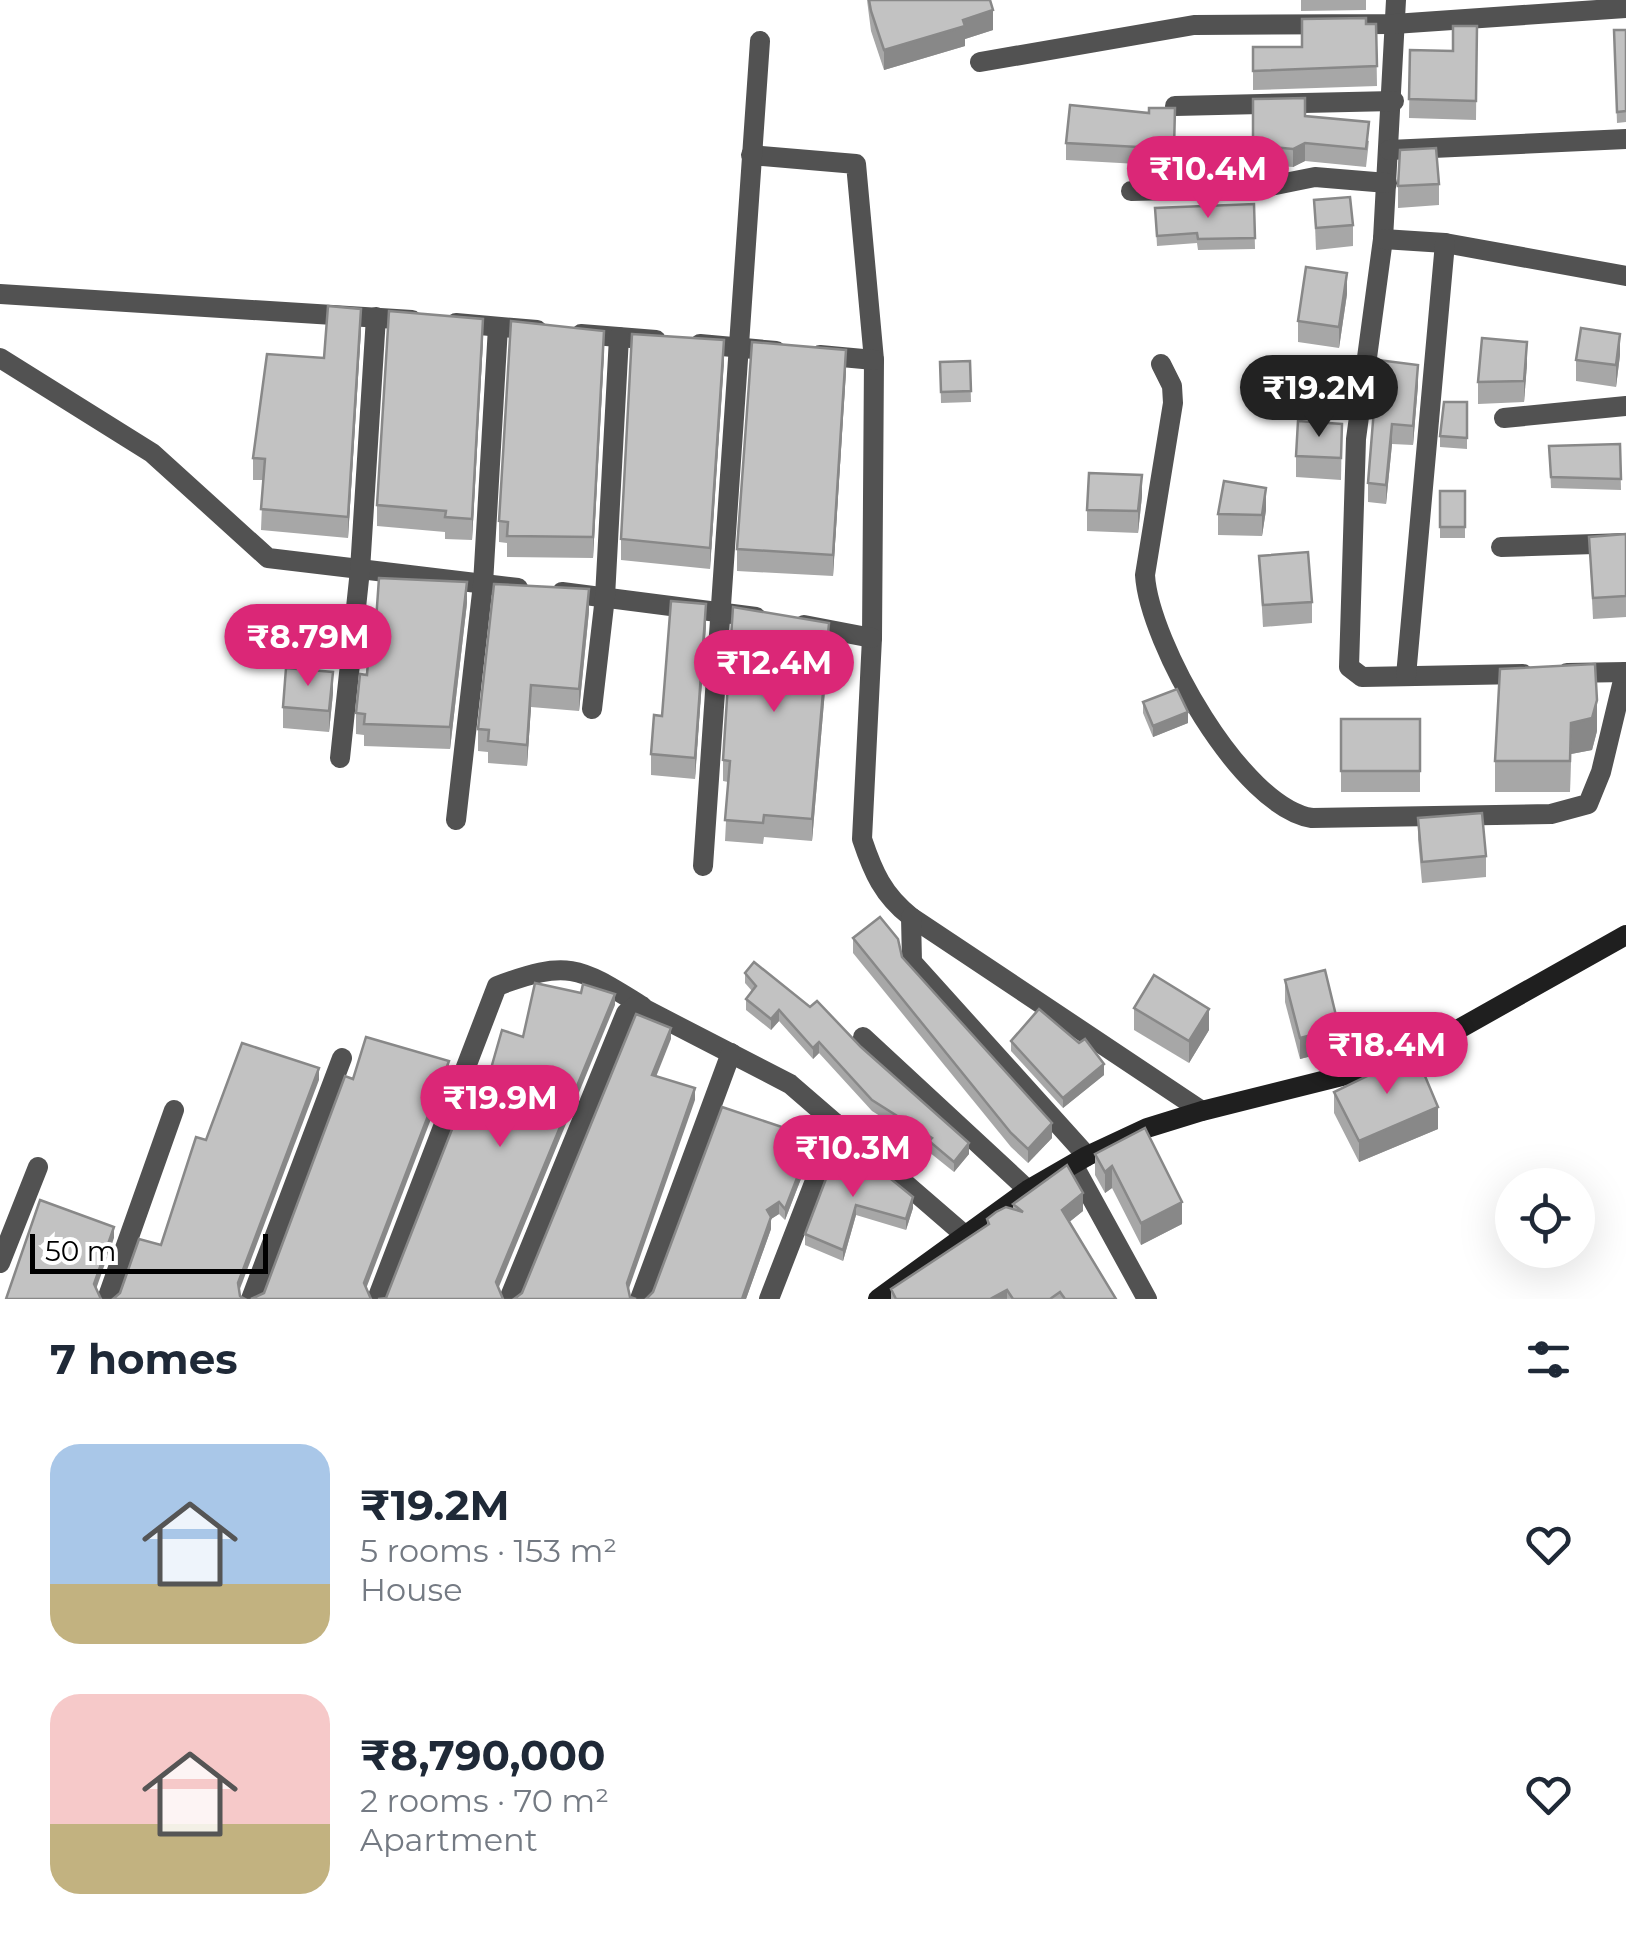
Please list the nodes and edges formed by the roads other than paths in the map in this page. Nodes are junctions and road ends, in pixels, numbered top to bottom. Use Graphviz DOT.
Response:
graph roads {
  1 [pos="1396,0"];
  2 [pos="1626,8"];
  3 [pos="1394,24"];
  4 [pos="760,41"];
  5 [pos="980,62"];
  6 [pos="1394,102"];
  7 [pos="1175,106"];
  8 [pos="1626,139"];
  9 [pos="1390,150"];
  10 [pos="751,155"];
  11 [pos="1387,182"];
  12 [pos="1131,190"];
  13 [pos="1384,239"];
  14 [pos="1445,243"];
  15 [pos="1626,276"];
  16 [pos="0,294"];
  17 [pos="376,316"];
  18 [pos="498,327"];
  19 [pos="619,337"];
  20 [pos="738,347"];
  21 [pos="0,358"];
  22 [pos="874,360"];
  23 [pos="1161,364"];
  24 [pos="1626,406"];
  25 [pos="1504,418"];
  26 [pos="1626,543"];
  27 [pos="1501,547"];
  28 [pos="360,570"];
  29 [pos="483,584"];
  30 [pos="605,597"];
  31 [pos="718,610"];
  32 [pos="872,638"];
  33 [pos="1626,672"];
  34 [pos="1406,676"];
  35 [pos="592,709"];
  36 [pos="340,758"];
  37 [pos="456,820"];
  38 [pos="703,866"];
  39 [pos="911,917"];
  40 [pos="1626,935"];
  41 [pos="642,1006"];
  42 [pos="863,1037"];
  43 [pos="730,1053"];
  44 [pos="342,1058"];
  45 [pos="174,1110"];
  46 [pos="1202,1111"];
  47 [pos="836,1124"];
  48 [pos="1081,1160"];
  49 [pos="38,1167"];
  50 [pos="1028,1190"];
  51 [pos="967,1237"];
  52 [pos="0,1263"];
  53 [pos="107,1299"];
  54 [pos="251,1299"];
  55 [pos="377,1299"];
  56 [pos="509,1299"];
  57 [pos="640,1299"];
  58 [pos="770,1299"];
  59 [pos="878,1299"];
  60 [pos="1148,1299"];
  1 -- 3 [label="street"];
  2 -- 3 [label="street"];
  3 -- 5 [label="street"];
  3 -- 6 [label="street"];
  4 -- 10 [label="street"];
  6 -- 7 [label="street"];
  6 -- 9 [label="street"];
  8 -- 9 [label="street"];
  9 -- 11 [label="street"];
  10 -- 20 [label="street"];
  10 -- 22 [label="street"];
  11 -- 12 [label="street"];
  11 -- 13 [label="street"];
  13 -- 14 [label="street"];
  13 -- 34 [label="street"];
  14 -- 15 [label="street"];
  14 -- 34 [label="street"];
  16 -- 17 [label="street"];
  17 -- 18 [label="street"];
  17 -- 28 [label="street"];
  18 -- 19 [label="street"];
  18 -- 29 [label="street"];
  19 -- 20 [label="street"];
  19 -- 30 [label="street"];
  20 -- 22 [label="street"];
  20 -- 31 [label="street"];
  21 -- 28 [label="street"];
  22 -- 32 [label="street"];
  23 -- 33 [label="street"];
  24 -- 25 [label="street"];
  26 -- 27 [label="street"];
  28 -- 29 [label="street"];
  28 -- 36 [label="street"];
  29 -- 30 [label="street"];
  29 -- 37 [label="street"];
  30 -- 31 [label="street"];
  30 -- 35 [label="street"];
  31 -- 32 [label="street"];
  31 -- 38 [label="street"];
  32 -- 39 [label="street"];
  33 -- 34 [label="street"];
  39 -- 46 [label="street"];
  39 -- 48 [label="street"];
  40 -- 46 [label="street"];
  41 -- 43 [label="street"];
  41 -- 55 [label="street"];
  41 -- 56 [label="street"];
  42 -- 50 [label="street"];
  43 -- 47 [label="street"];
  43 -- 57 [label="street"];
  44 -- 54 [label="street"];
  45 -- 53 [label="street"];
  46 -- 48 [label="street"];
  47 -- 51 [label="street"];
  47 -- 58 [label="street"];
  48 -- 50 [label="street"];
  48 -- 60 [label="street"];
  49 -- 52 [label="street"];
  50 -- 51 [label="street"];
  51 -- 59 [label="street"];
}
